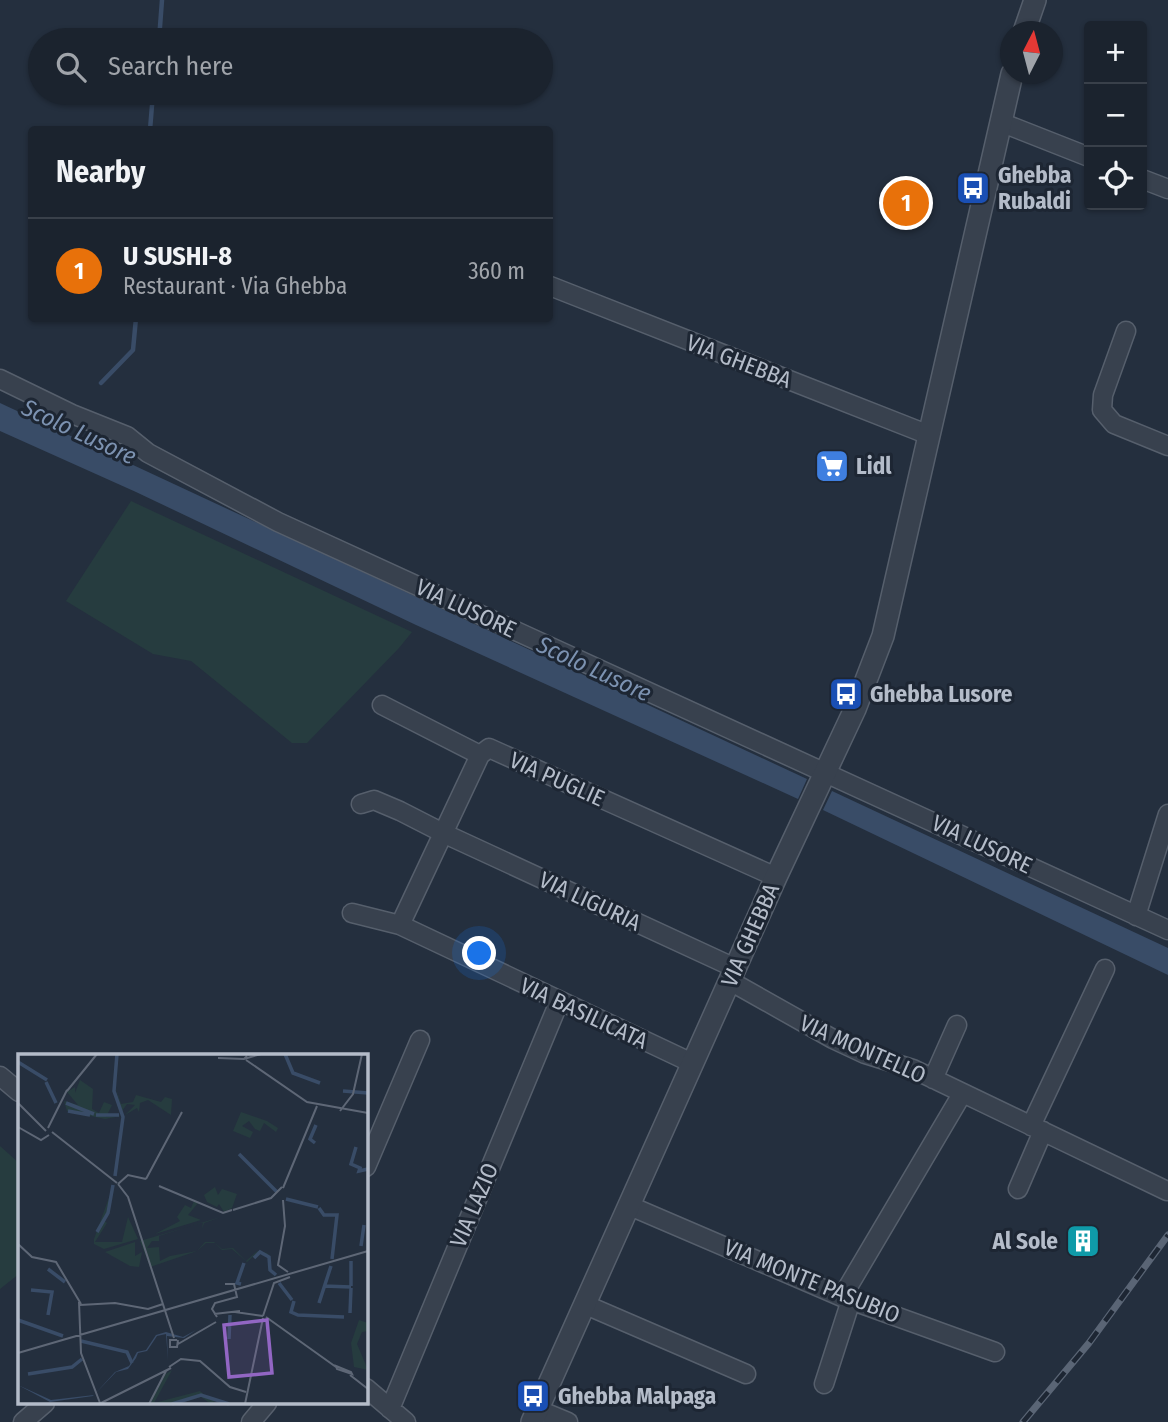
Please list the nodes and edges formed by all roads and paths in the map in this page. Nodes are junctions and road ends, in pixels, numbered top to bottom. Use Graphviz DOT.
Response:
graph roads {
  1 [pos="1035,3"];
  2 [pos="1028,21"];
  3 [pos="1010,84"];
  4 [pos="1000,122"];
  5 [pos="1084,155"];
  6 [pos="1147,181"];
  7 [pos="1168,189"];
  8 [pos="553,287"];
  9 [pos="1126,331"];
  10 [pos="0,379"];
  11 [pos="929,435"];
  12 [pos="1168,446"];
  13 [pos="382,705"];
  14 [pos="480,755"];
  15 [pos="823,775"];
  16 [pos="361,804"];
  17 [pos="1168,814"];
  18 [pos="445,834"];
  19 [pos="776,877"];
  20 [pos="352,913"];
  21 [pos="1136,916"];
  22 [pos="400,925"];
  23 [pos="1168,930"];
  24 [pos="1105,969"];
  25 [pos="732,974"];
  26 [pos="559,1002"];
  27 [pos="957,1025"];
  28 [pos="420,1040"];
  29 [pos="692,1063"];
  30 [pos="0,1076"];
  31 [pos="933,1079"];
  32 [pos="18,1091"];
  33 [pos="962,1094"];
  34 [pos="1037,1128"];
  35 [pos="368,1162"];
  36 [pos="1018,1189"];
  37 [pos="1167,1191"];
  38 [pos="630,1206"];
  39 [pos="847,1298"];
  40 [pos="586,1305"];
  41 [pos="995,1352"];
  42 [pos="746,1374"];
  43 [pos="824,1384"];
  44 [pos="368,1390"];
  45 [pos="44,1404"];
  46 [pos="266,1404"];
  47 [pos="390,1409"];
  48 [pos="536,1416"];
  49 [pos="23,1422"];
  50 [pos="251,1422"];
  51 [pos="406,1422"];
  52 [pos="568,1422"];
  1 -- 2 [label="street"];
  3 -- 4 [label="street, VIA GHEBBA"];
  4 -- 5 [label="street"];
  4 -- 11 [label="street, VIA GHEBBA"];
  6 -- 7 [label="street"];
  8 -- 11 [label="street, VIA GHEBBA"];
  9 -- 12 [label="street"];
  10 -- 15 [label="street, VIA LUSORE"];
  11 -- 15 [label="street, VIA GHEBBA"];
  13 -- 14 [label="street"];
  14 -- 18 [label="street, VIA PUGLIE"];
  14 -- 19 [label="street, VIA PUGLIE"];
  15 -- 19 [label="street, VIA GHEBBA"];
  15 -- 21 [label="street, VIA LUSORE"];
  16 -- 18 [label="street, VIA LIGURIA"];
  17 -- 21 [label="street"];
  18 -- 22 [label="street, VIA PUGLIE"];
  18 -- 25 [label="street, VIA LIGURIA"];
  19 -- 25 [label="street, VIA GHEBBA"];
  20 -- 22 [label="street"];
  21 -- 23 [label="street, VIA LUSORE"];
  22 -- 26 [label="street, VIA BASILICATA"];
  24 -- 34 [label="street"];
  25 -- 29 [label="street, VIA GHEBBA"];
  25 -- 31 [label="street, VIA MONTELLO"];
  26 -- 29 [label="street, VIA BASILICATA"];
  26 -- 47 [label="street, VIA LAZIO"];
  27 -- 31 [label="street"];
  28 -- 35 [label="street"];
  29 -- 38 [label="street, VIA GHEBBA"];
  30 -- 32 [label="street"];
  31 -- 33 [label="street, VIA MONTELLO"];
  33 -- 34 [label="street, VIA MONTELLO"];
  33 -- 39 [label="street"];
  34 -- 36 [label="street"];
  34 -- 37 [label="street, VIA MONTELLO"];
  38 -- 39 [label="street, VIA MONTE PASUBIO"];
  38 -- 40 [label="street, VIA GHEBBA"];
  39 -- 41 [label="street, VIA MONTE PASUBIO"];
  39 -- 43 [label="street"];
  40 -- 42 [label="street"];
  40 -- 48 [label="street, VIA GHEBBA"];
  44 -- 47 [label="street"];
  45 -- 49 [label="street"];
  46 -- 50 [label="street"];
  47 -- 51 [label="street"];
  48 -- 52 [label="street"];
}
